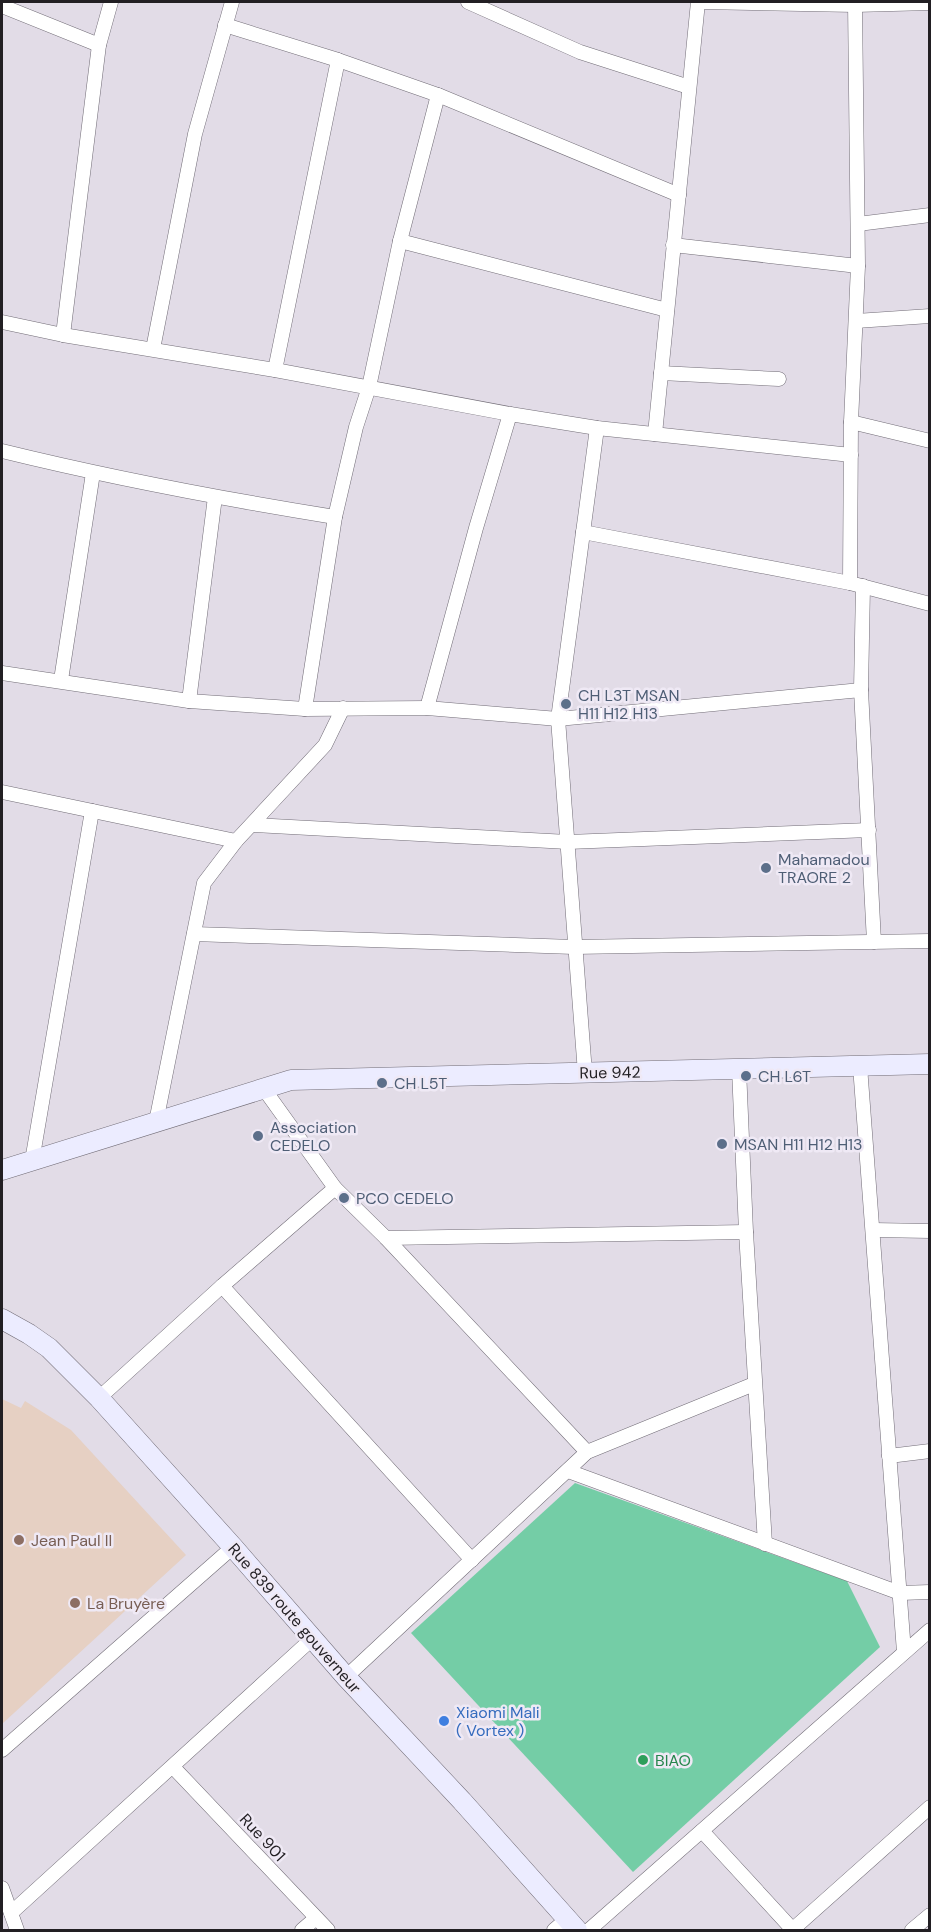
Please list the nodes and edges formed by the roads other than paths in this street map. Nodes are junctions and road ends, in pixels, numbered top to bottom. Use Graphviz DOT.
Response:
graph roads {
  1 [pos="111,2"];
  2 [pos="232,2"];
  3 [pos="468,2"];
  4 [pos="700,2"];
  5 [pos="855,3"];
  6 [pos="930,3"];
  7 [pos="2,6"];
  8 [pos="225,25"];
  9 [pos="99,45"];
  10 [pos="338,60"];
  11 [pos="689,87"];
  12 [pos="438,95"];
  13 [pos="679,195"];
  14 [pos="930,215"];
  15 [pos="858,224"];
  16 [pos="400,241"];
  17 [pos="674,245"];
  18 [pos="858,266"];
  19 [pos="667,310"];
  20 [pos="930,316"];
  21 [pos="856,321"];
  22 [pos="2,322"];
  23 [pos="63,335"];
  24 [pos="153,349"];
  25 [pos="276,370"];
  26 [pos="661,373"];
  27 [pos="779,379"];
  28 [pos="369,387"];
  29 [pos="510,414"];
  30 [pos="851,422"];
  31 [pos="597,428"];
  32 [pos="655,434"];
  33 [pos="930,441"];
  34 [pos="2,451"];
  35 [pos="851,455"];
  36 [pos="93,473"];
  37 [pos="214,497"];
  38 [pos="335,517"];
  39 [pos="583,532"];
  40 [pos="857,585"];
  41 [pos="930,604"];
  42 [pos="2,673"];
  43 [pos="61,680"];
  44 [pos="861,690"];
  45 [pos="189,701"];
  46 [pos="344,708"];
  47 [pos="427,708"];
  48 [pos="306,709"];
  49 [pos="558,719"];
  50 [pos="2,792"];
  51 [pos="92,811"];
  52 [pos="252,825"];
  53 [pos="869,830"];
  54 [pos="236,841"];
  55 [pos="568,842"];
  56 [pos="194,934"];
  57 [pos="930,941"];
  58 [pos="874,942"];
  59 [pos="574,947"];
  60 [pos="930,1064"];
  61 [pos="860,1065"];
  62 [pos="739,1069"];
  63 [pos="585,1073"];
  64 [pos="264,1089"];
  65 [pos="156,1122"];
  66 [pos="32,1161"];
  67 [pos="2,1170"];
  68 [pos="335,1188"];
  69 [pos="873,1230"];
  70 [pos="930,1231"];
  71 [pos="746,1232"];
  72 [pos="386,1238"];
  73 [pos="222,1286"];
  74 [pos="2,1319"];
  75 [pos="754,1384"];
  76 [pos="99,1398"];
  77 [pos="930,1451"];
  78 [pos="587,1452"];
  79 [pos="890,1456"];
  80 [pos="568,1471"];
  81 [pos="765,1544"];
  82 [pos="233,1547"];
  83 [pos="472,1560"];
  84 [pos="930,1592"];
  85 [pos="900,1593"];
  86 [pos="930,1630"];
  87 [pos="313,1638"];
  88 [pos="904,1652"];
  89 [pos="346,1677"];
  90 [pos="2,1750"];
  91 [pos="173,1767"];
  92 [pos="930,1807"];
  93 [pos="702,1831"];
  94 [pos="2,1888"];
  95 [pos="11,1913"];
  96 [pos="930,1915"];
  97 [pos="316,1918"];
  98 [pos="566,1927"];
  99 [pos="17,1930"];
  100 [pos="302,1930"];
  101 [pos="328,1930"];
  102 [pos="589,1930"];
  103 [pos="792,1930"];
  104 [pos="912,1930"];
  1 -- 9 [label="street"];
  2 -- 8 [label="street"];
  3 -- 11 [label="street"];
  4 -- 5 [label="street"];
  4 -- 11 [label="street"];
  5 -- 6 [label="street"];
  5 -- 15 [label="street"];
  7 -- 9 [label="street"];
  8 -- 10 [label="street"];
  8 -- 24 [label="street"];
  9 -- 23 [label="street"];
  10 -- 12 [label="street"];
  10 -- 25 [label="street"];
  11 -- 13 [label="street"];
  12 -- 13 [label="street"];
  12 -- 16 [label="street"];
  13 -- 17 [label="street"];
  14 -- 15 [label="street"];
  15 -- 18 [label="street"];
  16 -- 19 [label="street"];
  16 -- 28 [label="street"];
  17 -- 18 [label="street"];
  17 -- 19 [label="street"];
  18 -- 21 [label="street"];
  19 -- 26 [label="street"];
  20 -- 21 [label="street"];
  21 -- 30 [label="street"];
  22 -- 23 [label="street"];
  23 -- 24 [label="street"];
  24 -- 25 [label="street"];
  25 -- 28 [label="street"];
  26 -- 27 [label="street"];
  26 -- 32 [label="street"];
  28 -- 29 [label="street"];
  28 -- 38 [label="street"];
  29 -- 31 [label="street"];
  29 -- 47 [label="street"];
  30 -- 33 [label="street"];
  30 -- 35 [label="street"];
  31 -- 32 [label="street"];
  31 -- 39 [label="street"];
  32 -- 35 [label="street"];
  34 -- 36 [label="street"];
  35 -- 40 [label="street"];
  36 -- 37 [label="street"];
  36 -- 43 [label="street"];
  37 -- 38 [label="street"];
  37 -- 45 [label="street"];
  38 -- 48 [label="street"];
  39 -- 40 [label="street"];
  39 -- 49 [label="street"];
  40 -- 41 [label="street"];
  40 -- 44 [label="street"];
  42 -- 43 [label="street"];
  43 -- 45 [label="street"];
  44 -- 49 [label="street"];
  44 -- 53 [label="street"];
  45 -- 48 [label="street"];
  46 -- 47 [label="street"];
  46 -- 48 [label="street"];
  46 -- 52 [label="street"];
  47 -- 49 [label="street"];
  49 -- 55 [label="street"];
  50 -- 51 [label="street"];
  51 -- 54 [label="street"];
  51 -- 66 [label="street"];
  52 -- 54 [label="street"];
  52 -- 55 [label="street"];
  53 -- 55 [label="street"];
  53 -- 58 [label="street"];
  54 -- 56 [label="street"];
  55 -- 59 [label="street"];
  56 -- 59 [label="street"];
  56 -- 65 [label="street"];
  57 -- 58 [label="street"];
  58 -- 59 [label="street"];
  59 -- 63 [label="street"];
  60 -- 61 [label="street, Rue 942"];
  61 -- 62 [label="street, Rue 942"];
  61 -- 69 [label="street"];
  62 -- 63 [label="street, Rue 942"];
  62 -- 71 [label="street"];
  63 -- 64 [label="street, Rue 942"];
  64 -- 65 [label="street, Rue 942"];
  64 -- 68 [label="street"];
  65 -- 66 [label="street, Rue 942"];
  66 -- 67 [label="street, Rue 942"];
  68 -- 72 [label="street"];
  68 -- 73 [label="street"];
  69 -- 70 [label="street"];
  69 -- 79 [label="street"];
  71 -- 72 [label="street"];
  71 -- 75 [label="street"];
  72 -- 78 [label="street"];
  73 -- 76 [label="street"];
  73 -- 83 [label="street"];
  74 -- 76 [label="street, Rue 839 route gouverneur"];
  75 -- 78 [label="street"];
  75 -- 81 [label="street"];
  76 -- 82 [label="street, Rue 839 route gouverneur"];
  77 -- 79 [label="street"];
  78 -- 80 [label="street"];
  79 -- 85 [label="street"];
  80 -- 81 [label="street"];
  80 -- 83 [label="street"];
  81 -- 85 [label="street"];
  82 -- 87 [label="street, Rue 839 route gouverneur"];
  82 -- 90 [label="street"];
  83 -- 89 [label="street"];
  84 -- 85 [label="street"];
  85 -- 88 [label="street"];
  86 -- 88 [label="street"];
  87 -- 89 [label="street, Rue 839 route gouverneur"];
  87 -- 91 [label="street"];
  88 -- 93 [label="street"];
  89 -- 98 [label="street, Rue 839 route gouverneur"];
  91 -- 95 [label="street"];
  91 -- 97 [label="street, Rue 901"];
  92 -- 103 [label="street"];
  93 -- 102 [label="street"];
  93 -- 103 [label="street"];
  94 -- 95 [label="street"];
  95 -- 99 [label="street"];
  96 -- 104 [label="street"];
  97 -- 100 [label="street"];
  97 -- 101 [label="street, Rue 901"];
}
